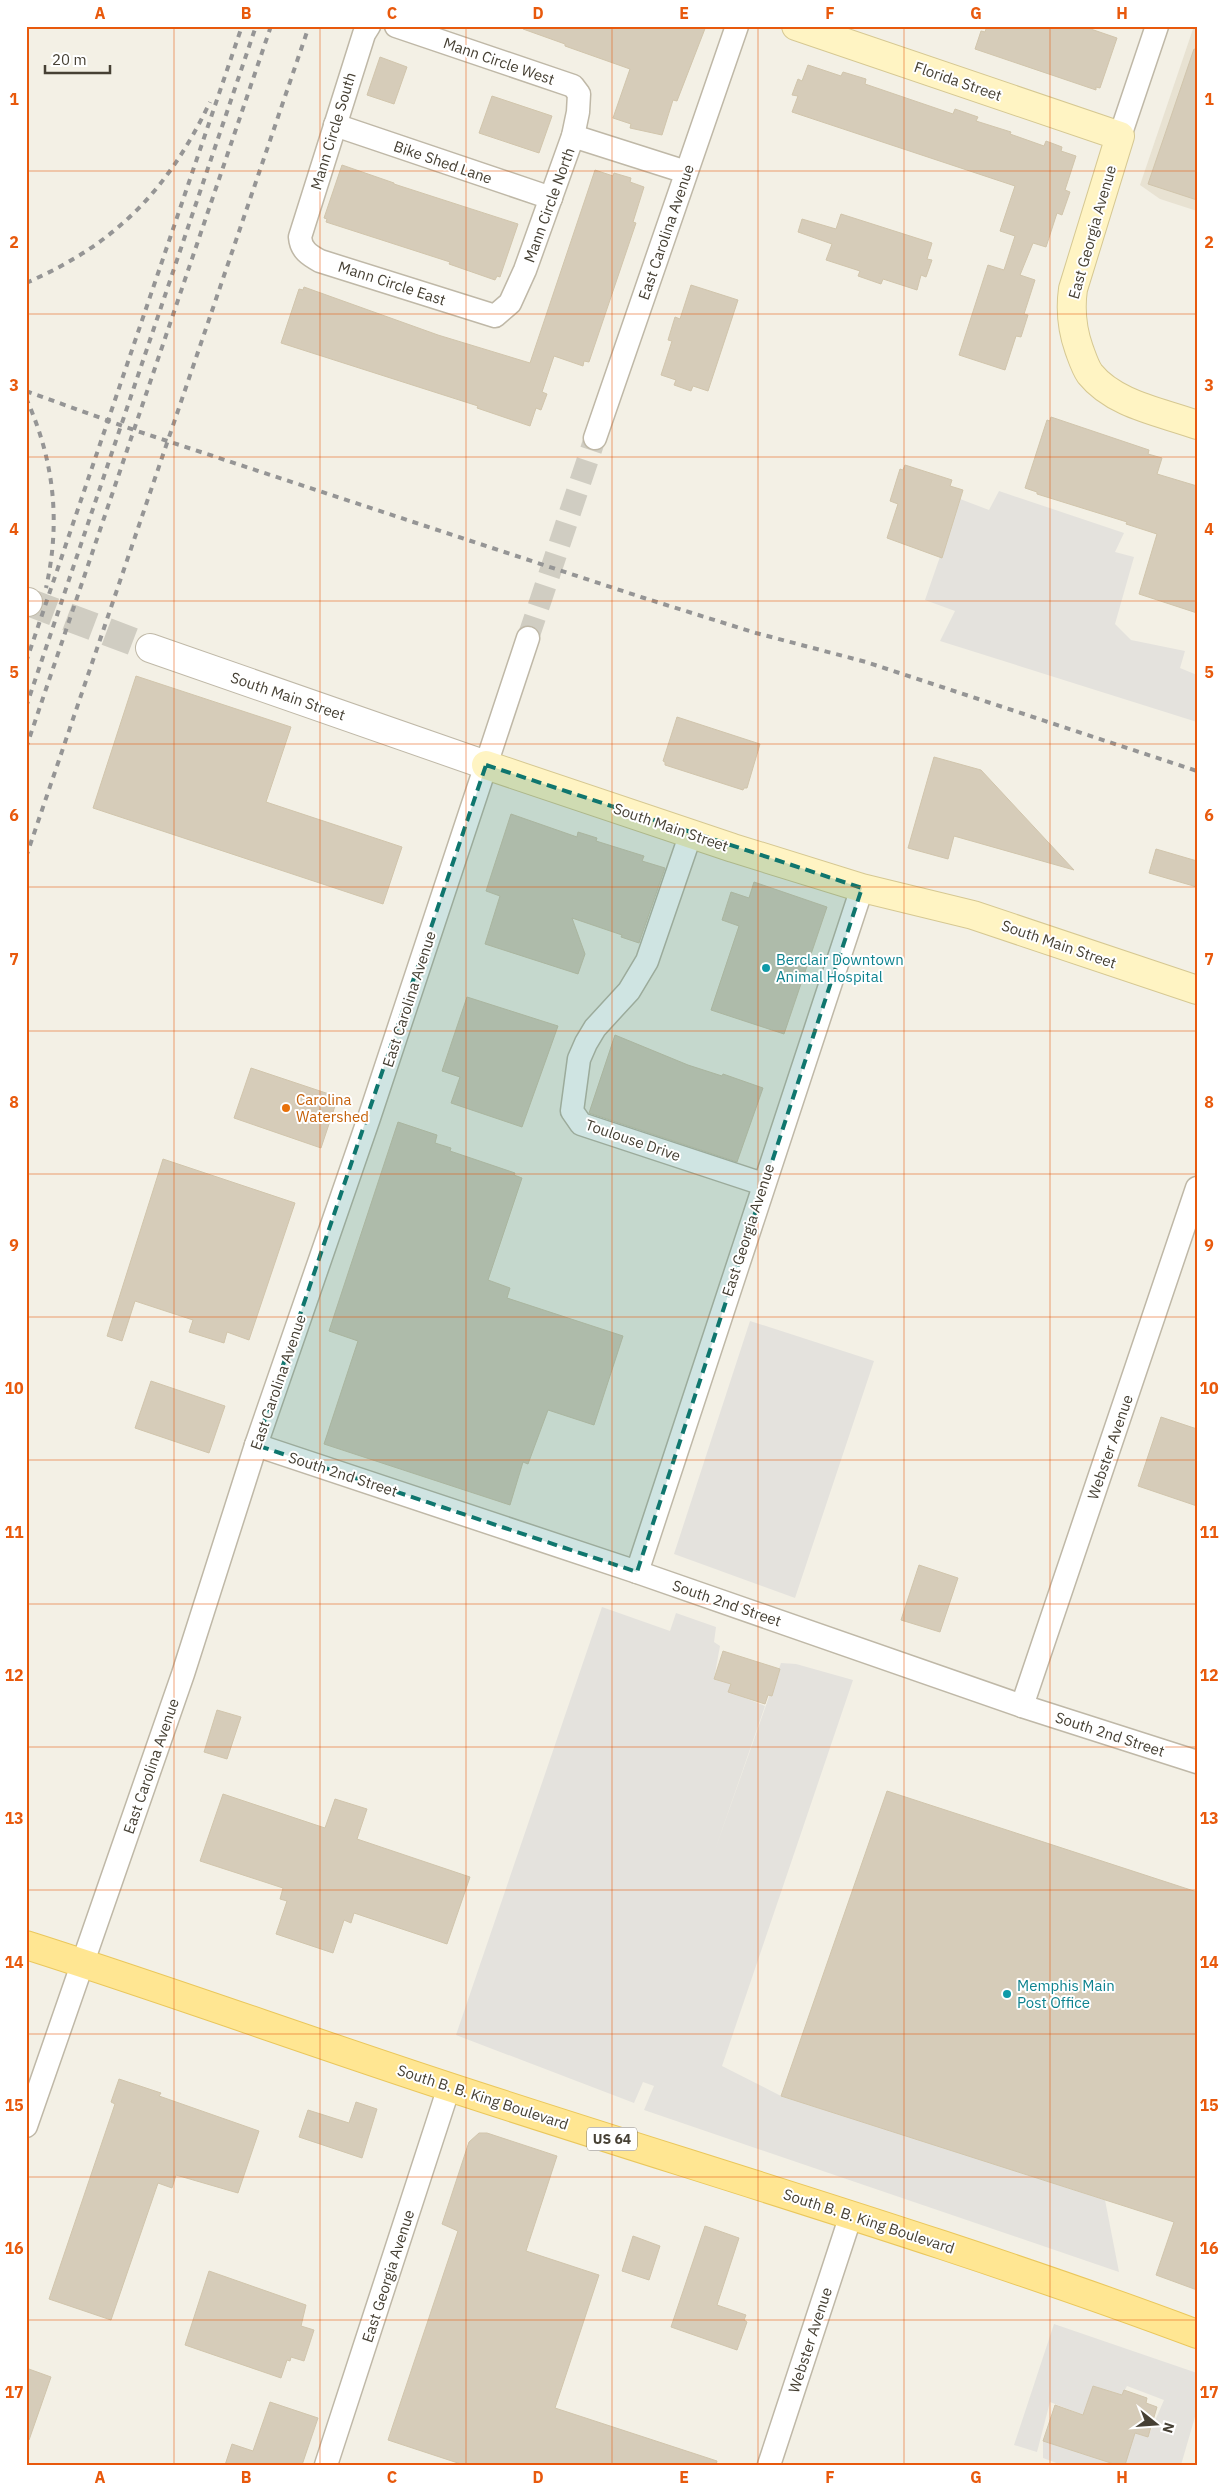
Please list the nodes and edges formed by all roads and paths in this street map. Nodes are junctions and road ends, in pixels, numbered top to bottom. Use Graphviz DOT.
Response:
graph roads {
  1 [pos="369,26"];
  2 [pos="396,26"];
  3 [pos="737,26"];
  4 [pos="796,26"];
  5 [pos="1157,26"];
  6 [pos="573,86"];
  7 [pos="335,125"];
  8 [pos="573,136"];
  9 [pos="1120,136"];
  10 [pos="686,172"];
  11 [pos="551,198"];
  12 [pos="300,237"];
  13 [pos="495,316"];
  14 [pos="1197,425"];
  15 [pos="595,438"];
  16 [pos="528,638"];
  17 [pos="150,648"];
  18 [pos="486,765"];
  19 [pos="690,833"];
  20 [pos="862,888"];
  21 [pos="1197,990"];
  22 [pos="763,1184"];
  23 [pos="1197,1188"];
  24 [pos="256,1445"];
  25 [pos="636,1572"];
  26 [pos="1022,1706"];
  27 [pos="1197,1762"];
  28 [pos="26,1945"];
  29 [pos="81,1963"];
  30 [pos="449,2087"];
  31 [pos="26,2126"];
  32 [pos="851,2215"];
  33 [pos="1197,2334"];
  34 [pos="326,2465"];
  35 [pos="769,2465"];
  1 -- 7 [label="street, Mann Circle South"];
  2 -- 6 [label="street, Mann Circle West"];
  3 -- 10 [label="street, East Carolina Avenue"];
  4 -- 9 [label="main road, Florida Street"];
  5 -- 9 [label="street"];
  6 -- 8 [label="street, Mann Circle North"];
  7 -- 11 [label="street, Bike Shed Lane"];
  7 -- 12 [label="street, Mann Circle South"];
  8 -- 10 [label="street"];
  8 -- 11 [label="street, Mann Circle North"];
  9 -- 14 [label="main road, East Georgia Avenue"];
  10 -- 15 [label="street, East Carolina Avenue"];
  11 -- 13 [label="street, Mann Circle North"];
  12 -- 13 [label="street, Mann Circle East"];
  16 -- 18 [label="street, East Carolina Avenue"];
  17 -- 18 [label="street, South Main Street"];
  18 -- 19 [label="main road, South Main Street"];
  18 -- 24 [label="street, East Carolina Avenue"];
  19 -- 20 [label="main road, South Main Street"];
  19 -- 22 [label="street, Toulouse Drive"];
  20 -- 21 [label="main road, South Main Street"];
  20 -- 22 [label="street, East Georgia Avenue"];
  22 -- 25 [label="street, East Georgia Avenue"];
  23 -- 26 [label="street, Webster Avenue"];
  24 -- 25 [label="street, South 2nd Street"];
  24 -- 29 [label="street, East Carolina Avenue"];
  25 -- 26 [label="street, South 2nd Street"];
  26 -- 27 [label="street, South 2nd Street"];
  28 -- 29 [label="main road, South B. B. King Boulevard / US 64"];
  29 -- 30 [label="main road, South B. B. King Boulevard / US 64"];
  29 -- 31 [label="street, East Carolina Avenue"];
  30 -- 32 [label="main road, South B. B. King Boulevard / US 64"];
  30 -- 34 [label="street, East Georgia Avenue"];
  32 -- 33 [label="main road, South B. B. King Boulevard / US 64"];
  32 -- 35 [label="street, Webster Avenue"];
}
